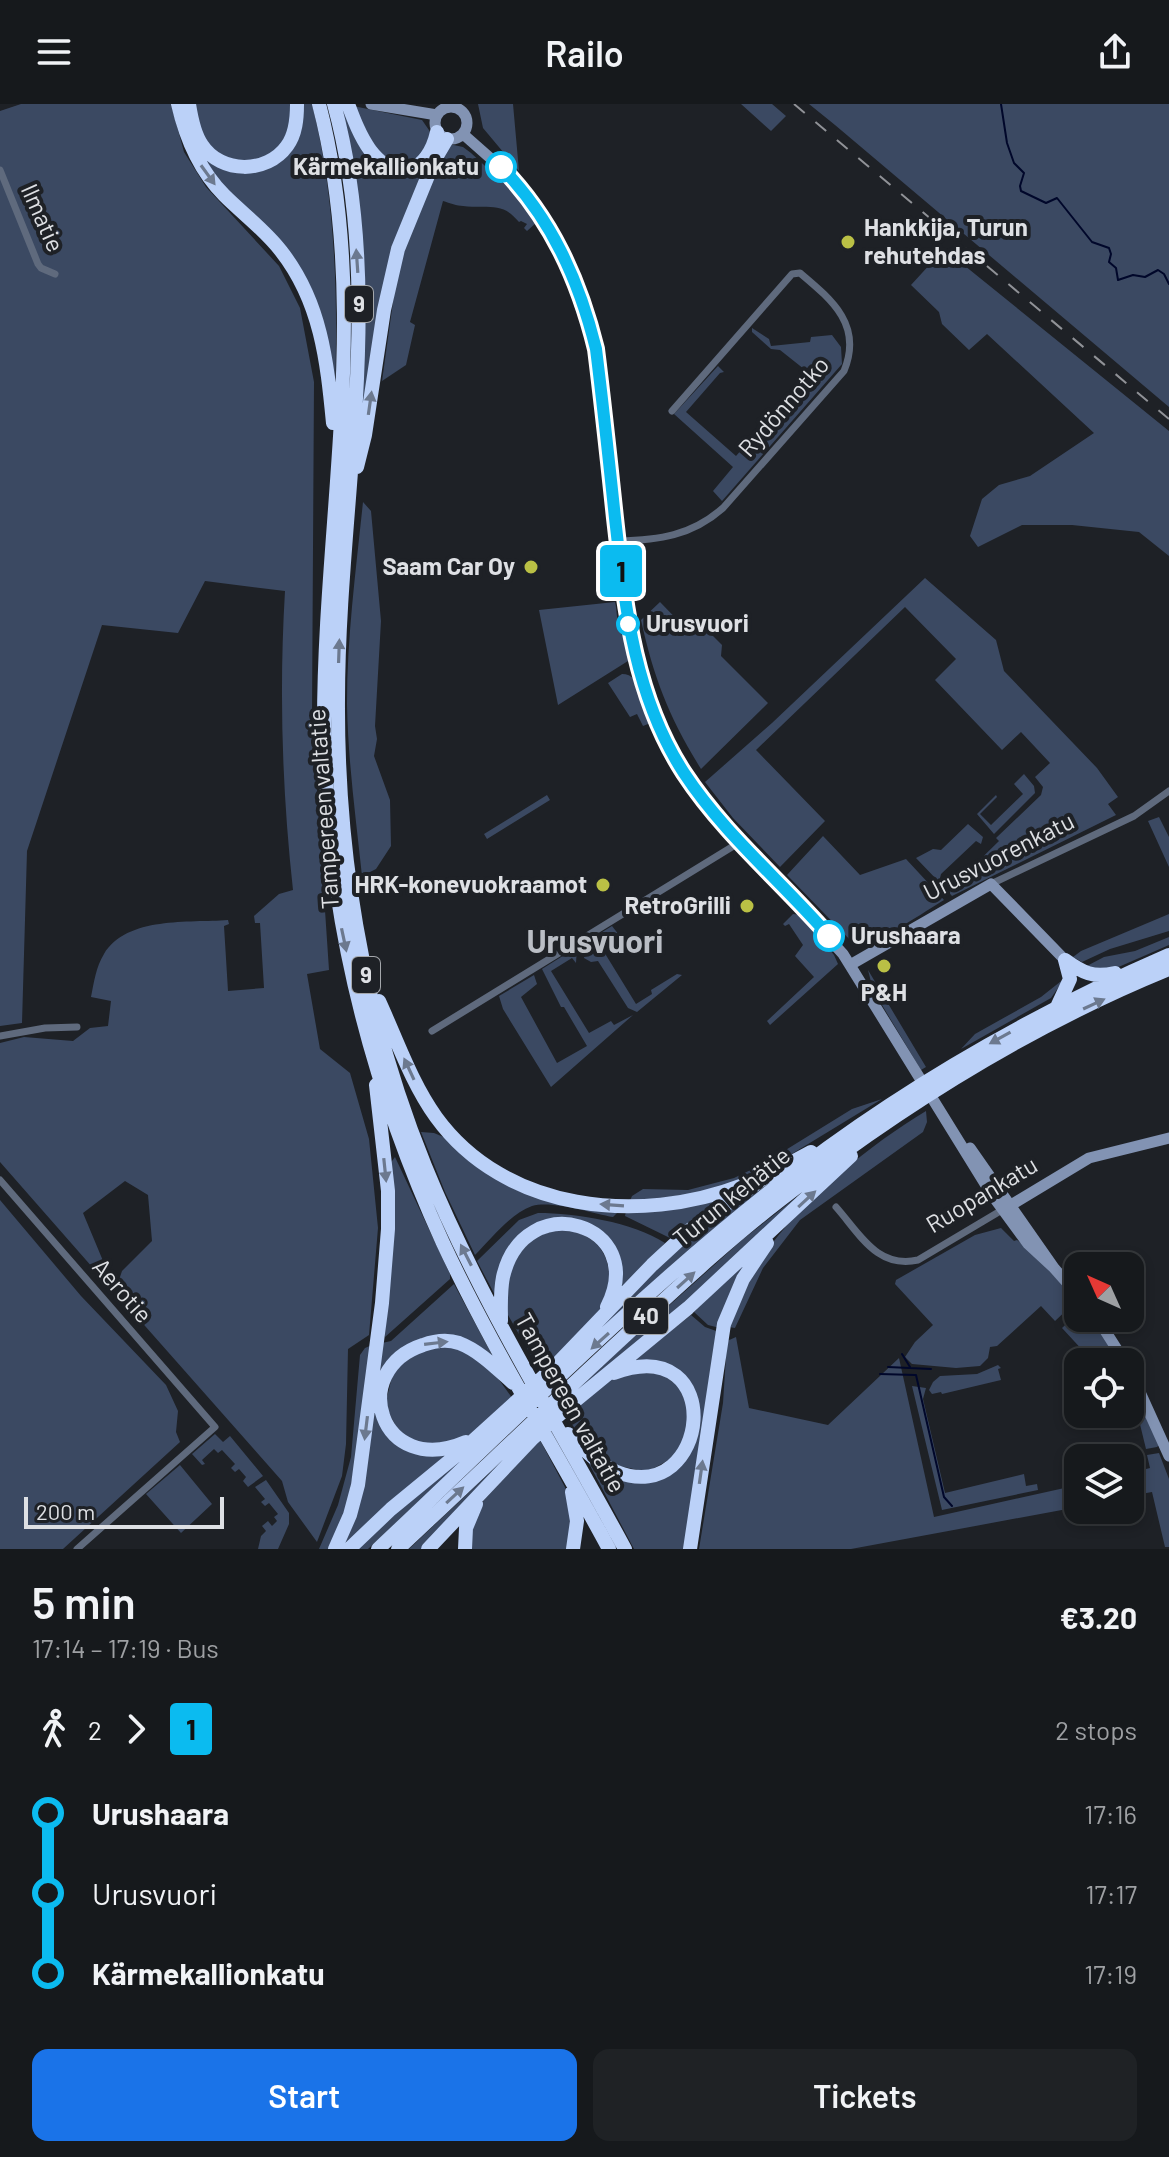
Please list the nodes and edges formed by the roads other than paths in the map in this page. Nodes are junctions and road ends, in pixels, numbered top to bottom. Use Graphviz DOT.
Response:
graph roads {
  1 [pos="178,104"];
  2 [pos="189,104"];
  3 [pos="297,104"];
  4 [pos="319,104"];
  5 [pos="334,104"];
  6 [pos="348,104"];
  7 [pos="372,104"];
  8 [pos="460,106"];
  9 [pos="437,115"];
  10 [pos="463,134"];
  11 [pos="442,136"];
  12 [pos="0,170"];
  13 [pos="55,274"];
  14 [pos="672,411"];
  15 [pos="338,472"];
  16 [pos="347,507"];
  17 [pos="618,541"];
  18 [pos="1169,791"];
  19 [pos="740,842"];
  20 [pos="991,884"];
  21 [pos="1169,955"];
  22 [pos="1065,960"];
  23 [pos="850,965"];
  24 [pos="1135,969"];
  25 [pos="365,972"];
  26 [pos="1164,973"];
  27 [pos="1057,1007"];
  28 [pos="77,1027"];
  29 [pos="432,1031"];
  30 [pos="0,1036"];
  31 [pos="374,1064"];
  32 [pos="948,1076"];
  33 [pos="909,1100"];
  34 [pos="853,1130"];
  35 [pos="877,1130"];
  36 [pos="1169,1138"];
  37 [pos="770,1174"];
  38 [pos="0,1180"];
  39 [pos="836,1207"];
  40 [pos="1006,1208"];
  41 [pos="786,1219"];
  42 [pos="1064,1279"];
  43 [pos="601,1318"];
  44 [pos="502,1324"];
  45 [pos="602,1378"];
  46 [pos="525,1383"];
  47 [pos="1144,1401"];
  48 [pos="558,1426"];
  49 [pos="478,1436"];
  50 [pos="1169,1456"];
  51 [pos="565,1468"];
  52 [pos="488,1485"];
  53 [pos="77,1549"];
  54 [pos="335,1549"];
  55 [pos="349,1549"];
  56 [pos="378,1549"];
  57 [pos="398,1549"];
  58 [pos="428,1549"];
  59 [pos="465,1549"];
  60 [pos="573,1549"];
  61 [pos="609,1549"];
  62 [pos="625,1549"];
  63 [pos="690,1549"];
  1 -- 15 [label="highway, one-way"];
  2 -- 3 [label="highway"];
  4 -- 15 [label="highway, Tampereen valtatie / 9"];
  16 -- 5 [label="highway, Tampereen valtatie / 9, one-way"];
  6 -- 11 [label="highway"];
  7 -- 9 [label="street"];
  8 -- 9 [label="street"];
  8 -- 10 [label="street"];
  9 -- 11 [label="street"];
  10 -- 11 [label="street"];
  10 -- 17 [label="street"];
  16 -- 11 [label="highway, one-way"];
  12 -- 13 [label="street, Ilmatie"];
  14 -- 17 [label="street, Rydönnotko"];
  15 -- 31 [label="highway, Tampereen valtatie / 9, one-way"];
  25 -- 16 [label="highway, Tampereen valtatie / 9, one-way"];
  17 -- 19 [label="street"];
  18 -- 20 [label="street, Urusvuorenkatu"];
  19 -- 23 [label="street"];
  19 -- 29 [label="street"];
  20 -- 22 [label="street"];
  20 -- 23 [label="street, Urusvuorenkatu"];
  21 -- 24 [label="highway, Turun kehätie / 40"];
  22 -- 24 [label="highway"];
  22 -- 27 [label="highway"];
  23 -- 40 [label="street"];
  24 -- 27 [label="highway, Turun kehätie / 40"];
  37 -- 25 [label="highway, one-way"];
  44 -- 25 [label="highway, Tampereen valtatie / 9, one-way"];
  32 -- 26 [label="highway, Turun kehätie / 40, one-way"];
  27 -- 32 [label="highway, Turun kehätie / 40, one-way"];
  28 -- 30 [label="street"];
  31 -- 46 [label="highway, Tampereen valtatie / 9"];
  31 -- 54 [label="highway, one-way"];
  32 -- 33 [label="highway, Turun kehätie / 40"];
  33 -- 34 [label="highway, Turun kehätie / 40"];
  33 -- 35 [label="highway, Turun kehätie / 40"];
  34 -- 37 [label="highway"];
  34 -- 56 [label="highway, Turun kehätie / 40, one-way"];
  41 -- 35 [label="highway, one-way"];
  57 -- 35 [label="highway, Turun kehätie / 40, one-way"];
  36 -- 40 [label="street, Ruopankatu"];
  37 -- 43 [label="highway"];
  38 -- 53 [label="street, Aerotie"];
  39 -- 40 [label="street, Ruopankatu"];
  40 -- 42 [label="street"];
  41 -- 45 [label="highway"];
  63 -- 41 [label="highway, one-way"];
  43 -- 44 [label="highway"];
  43 -- 49 [label="highway"];
  44 -- 46 [label="highway, Tampereen valtatie / 9"];
  45 -- 48 [label="highway"];
  45 -- 52 [label="highway"];
  46 -- 48 [label="highway, Tampereen valtatie / 9"];
  49 -- 46 [label="highway, one-way"];
  46 -- 51 [label="highway, Tampereen valtatie / 9"];
  47 -- 50 [label="street"];
  48 -- 62 [label="highway, Tampereen valtatie / 9"];
  49 -- 55 [label="highway"];
  51 -- 60 [label="highway"];
  51 -- 61 [label="highway, Tampereen valtatie / 9"];
  52 -- 58 [label="highway"];
  52 -- 59 [label="highway"];
}
